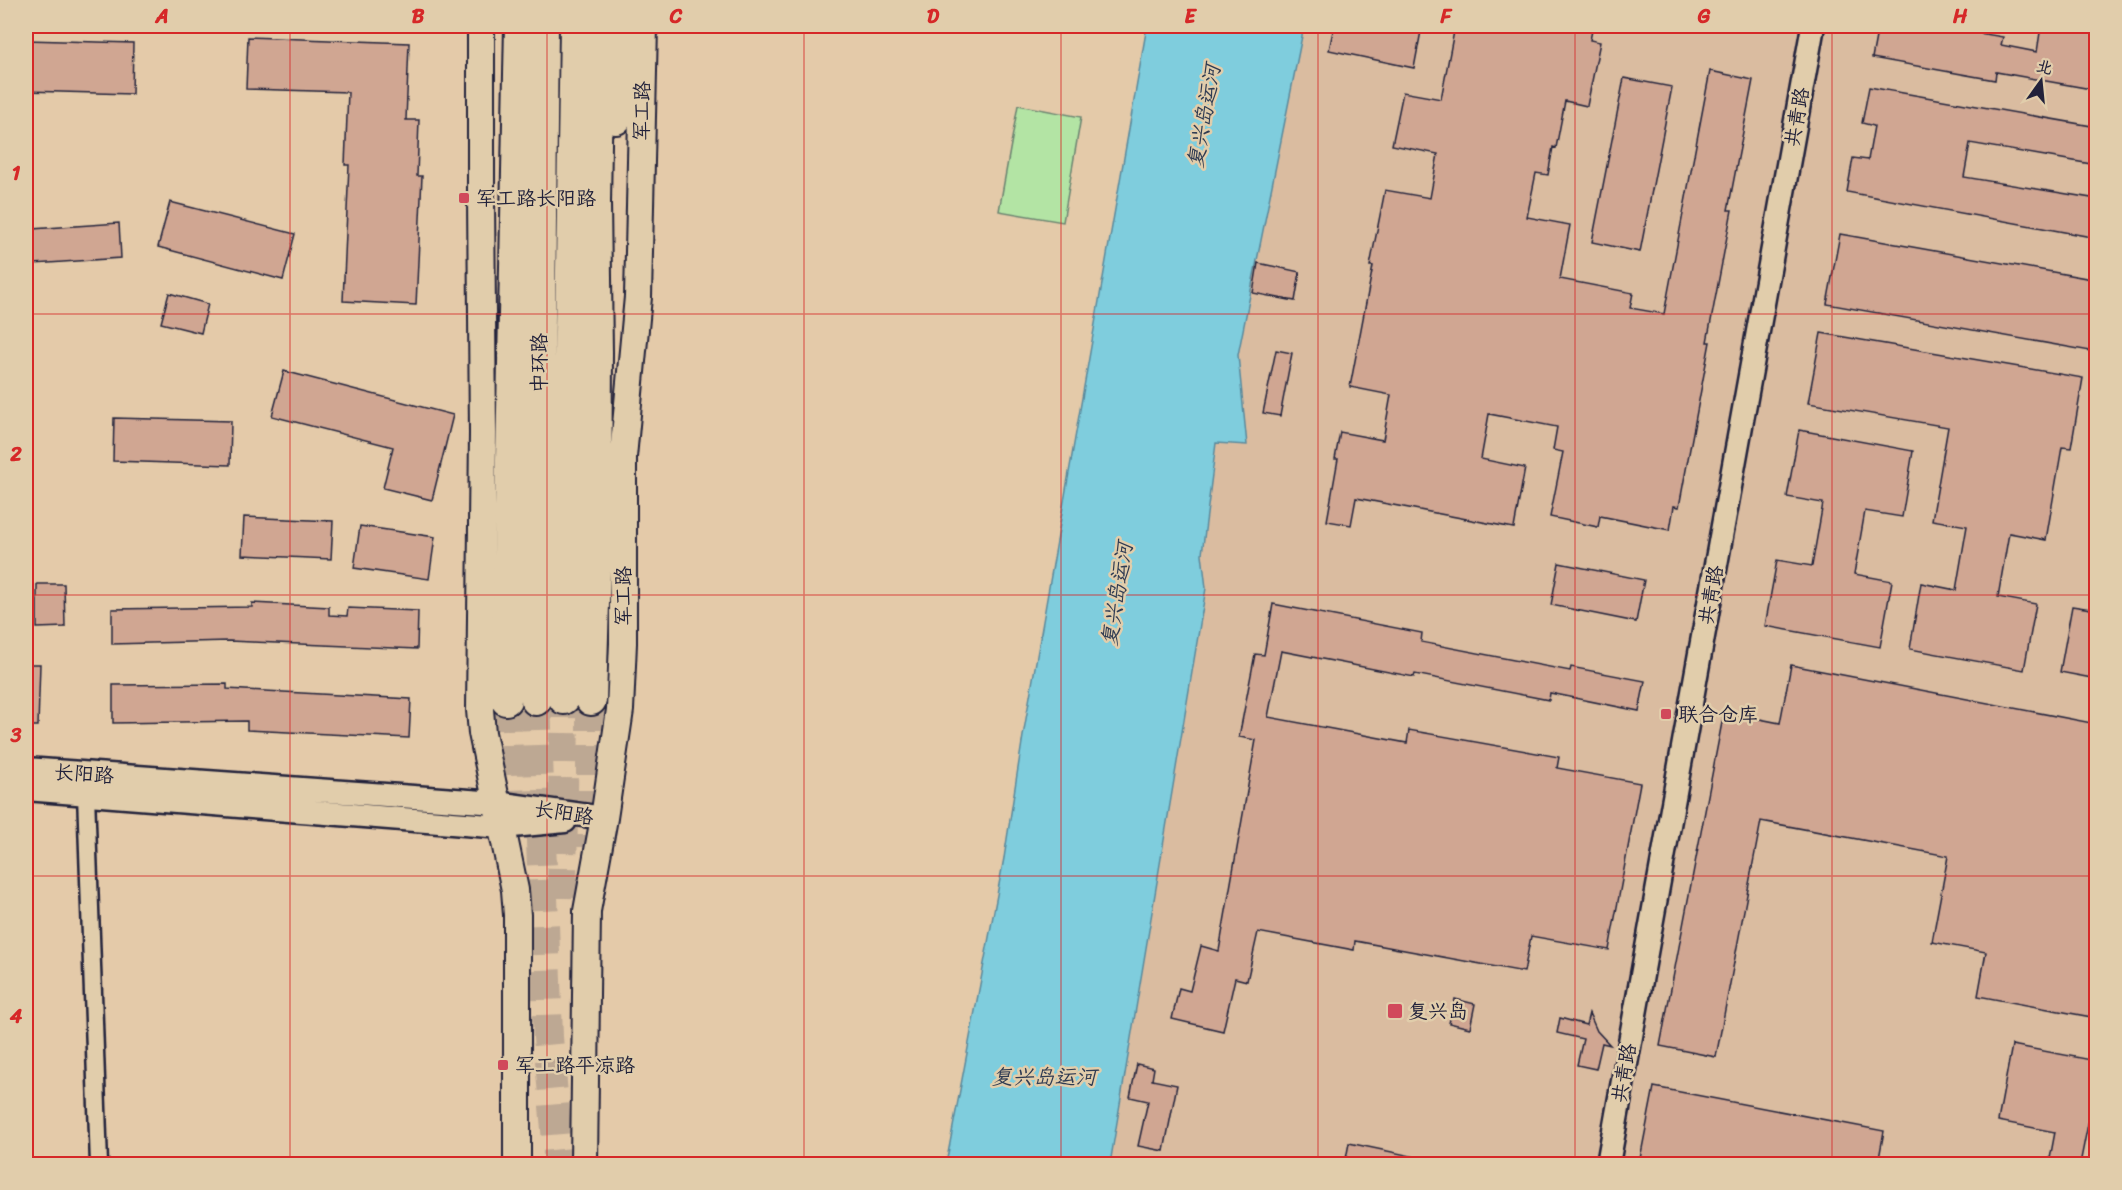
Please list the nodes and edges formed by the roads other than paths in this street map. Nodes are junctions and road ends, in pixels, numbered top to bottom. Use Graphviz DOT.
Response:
graph roads {
  1 [pos="481,26"];
  2 [pos="510,26"];
  3 [pos="520,26"];
  4 [pos="543,26"];
  5 [pos="575,26"];
  6 [pos="598,26"];
  7 [pos="620,26"];
  8 [pos="644,26"];
  9 [pos="1813,26"];
  10 [pos="518,198"];
  11 [pos="597,352"];
  12 [pos="506,699"];
  13 [pos="564,700"];
  14 [pos="26,769"];
  15 [pos="26,789"];
  16 [pos="86,794"];
  17 [pos="499,815"];
  18 [pos="604,818"];
  19 [pos="99,1164"];
  20 [pos="517,1164"];
  21 [pos="585,1164"];
  22 [pos="1608,1164"];
  1 -- 17 [label="main road"];
  2 -- 10 [label="highway"];
  3 -- 10 [label="highway"];
  4 -- 13 [label="highway, 中环路"];
  5 -- 13 [label="highway, 中环路"];
  6 -- 11 [label="highway"];
  7 -- 11 [label="highway"];
  8 -- 18 [label="main road, 军工路"];
  9 -- 22 [label="street, 共青路"];
  10 -- 12 [label="highway"];
  11 -- 13 [label="highway"];
  14 -- 17 [label="street, 长阳路"];
  15 -- 16 [label="street, 长阳路"];
  16 -- 17 [label="street, 长阳路"];
  16 -- 19 [label="street"];
  17 -- 18 [label="street, 长阳路"];
  17 -- 20 [label="main road"];
  18 -- 21 [label="main road, 军工路"];
}
